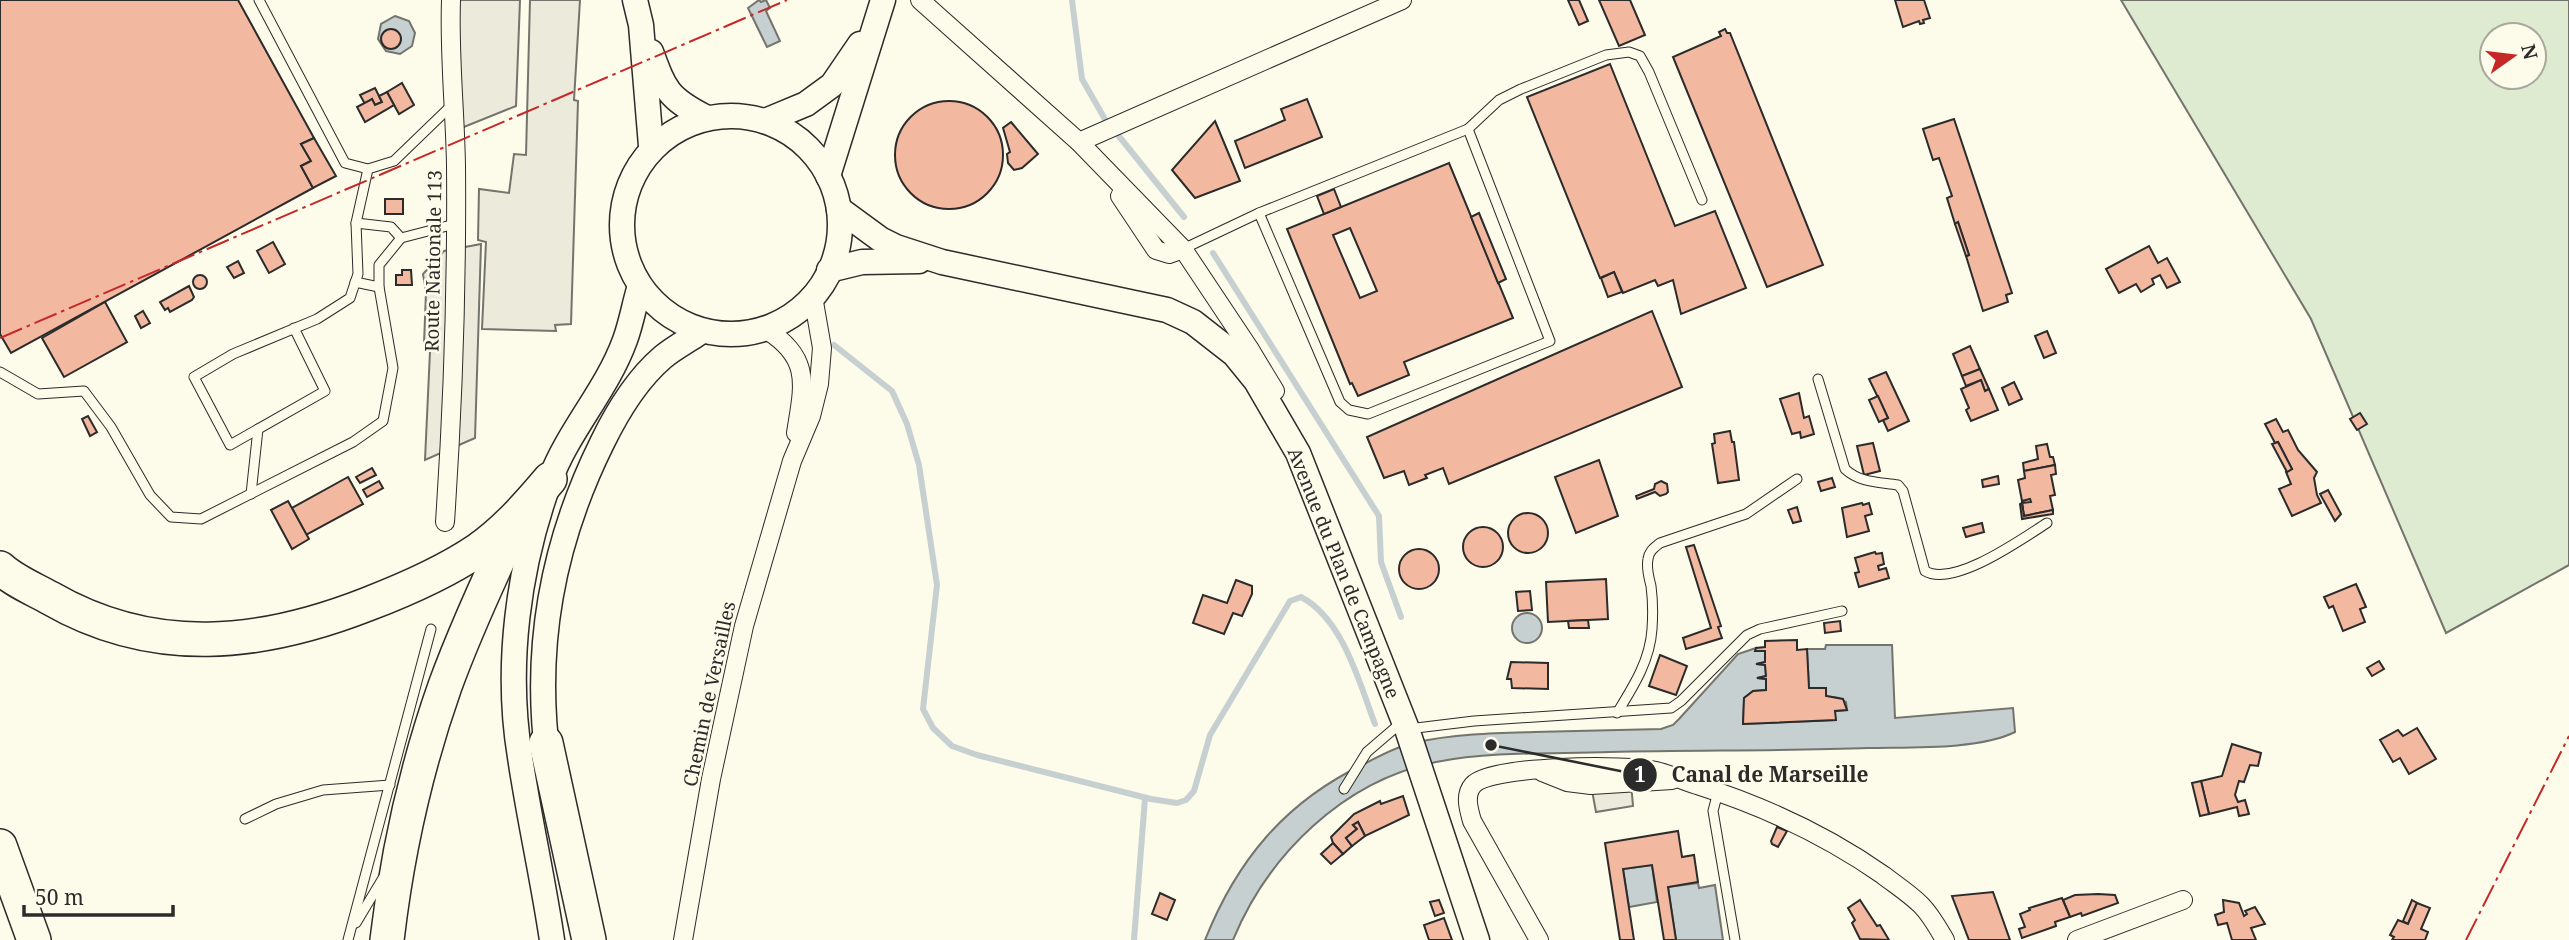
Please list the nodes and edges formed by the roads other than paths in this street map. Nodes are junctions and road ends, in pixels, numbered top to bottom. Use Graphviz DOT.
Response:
graph roads {
  1 [pos="259,0"];
  2 [pos="451,0"];
  3 [pos="635,0"];
  4 [pos="883,0"];
  5 [pos="920,0"];
  6 [pos="1402,0"];
  7 [pos="1381,5"];
  8 [pos="641,25"];
  9 [pos="873,27"];
  10 [pos="453,103"];
  11 [pos="705,117"];
  12 [pos="765,121"];
  13 [pos="1468,130"];
  14 [pos="1079,142"];
  15 [pos="651,146"];
  16 [pos="368,169"];
  17 [pos="828,176"];
  18 [pos="1702,200"];
  19 [pos="839,209"];
  20 [pos="1259,214"];
  21 [pos="356,223"];
  22 [pos="455,224"];
  23 [pos="401,238"];
  24 [pos="1183,249"];
  25 [pos="942,262"];
  26 [pos="830,270"];
  27 [pos="355,282"];
  28 [pos="379,287"];
  29 [pos="639,289"];
  30 [pos="814,302"];
  31 [pos="294,328"];
  32 [pos="765,330"];
  33 [pos="698,333"];
  34 [pos="0,372"];
  35 [pos="1818,379"];
  36 [pos="258,429"];
  37 [pos="1298,453"];
  38 [pos="792,461"];
  39 [pos="550,479"];
  40 [pos="1797,479"];
  41 [pos="251,494"];
  42 [pos="519,516"];
  43 [pos="445,522"];
  44 [pos="2047,523"];
  45 [pos="0,568"];
  46 [pos="1842,611"];
  47 [pos="431,629"];
  48 [pos="1617,713"];
  49 [pos="1407,730"];
  50 [pos="546,743"];
  51 [pos="1424,779"];
  52 [pos="390,785"];
  53 [pos="1344,789"];
  54 [pos="1718,792"];
  55 [pos="245,819"];
  56 [pos="0,846"];
  57 [pos="401,846"];
  58 [pos="2183,900"];
  59 [pos="349,938"];
  60 [pos="34,940"];
  61 [pos="387,940"];
  62 [pos="552,940"];
  63 [pos="574,940"];
  64 [pos="589,940"];
  65 [pos="683,940"];
  66 [pos="1477,940"];
  67 [pos="1494,940"];
  68 [pos="1539,940"];
  69 [pos="1735,940"];
  70 [pos="1945,940"];
  71 [pos="2077,940"];
  1 -- 16 [label="lane"];
  2 -- 10 [label="street, Route Nationale 113"];
  3 -- 8 [label="main road"];
  4 -- 9 [label="main road"];
  5 -- 14 [label="street"];
  6 -- 7 [label="street"];
  7 -- 14 [label="street"];
  8 -- 11 [label="main road"];
  8 -- 15 [label="main road"];
  9 -- 12 [label="main road"];
  9 -- 17 [label="main road"];
  10 -- 16 [label="lane"];
  10 -- 22 [label="street, Route Nationale 113"];
  11 -- 12 [label="main road"];
  11 -- 15 [label="main road"];
  12 -- 17 [label="main road"];
  13 -- 18 [label="lane"];
  13 -- 20 [label="lane"];
  13 -- 20 [label="lane"];
  14 -- 24 [label="street"];
  15 -- 29 [label="main road"];
  16 -- 21 [label="lane"];
  17 -- 19 [label="main road"];
  19 -- 25 [label="main road, Avenue du Plan de Campagne"];
  19 -- 26 [label="main road"];
  20 -- 24 [label="lane"];
  21 -- 23 [label="lane"];
  21 -- 27 [label="lane"];
  22 -- 23 [label="lane"];
  22 -- 43 [label="street, Route Nationale 113"];
  23 -- 28 [label="lane"];
  24 -- 37 [label="street"];
  25 -- 26 [label="main road, Avenue du Plan de Campagne"];
  25 -- 37 [label="main road, Avenue du Plan de Campagne"];
  26 -- 30 [label="main road"];
  27 -- 28 [label="lane"];
  27 -- 31 [label="lane"];
  28 -- 41 [label="lane"];
  29 -- 33 [label="main road"];
  29 -- 39 [label="main road"];
  30 -- 32 [label="main road"];
  30 -- 38 [label="street, Chemin de Versailles"];
  31 -- 36 [label="lane"];
  31 -- 36 [label="lane"];
  32 -- 33 [label="main road"];
  32 -- 38 [label="street, Chemin de Versailles"];
  33 -- 50 [label="main road"];
  34 -- 41 [label="lane"];
  35 -- 44 [label="lane"];
  36 -- 41 [label="lane"];
  37 -- 49 [label="main road, Avenue du Plan de Campagne"];
  38 -- 65 [label="street, Chemin de Versailles"];
  39 -- 42 [label="highway"];
  39 -- 62 [label="main road"];
  40 -- 48 [label="lane"];
  42 -- 45 [label="highway"];
  42 -- 57 [label="highway"];
  46 -- 48 [label="lane"];
  47 -- 52 [label="lane"];
  48 -- 49 [label="lane"];
  49 -- 51 [label="main road, Avenue du Plan de Campagne"];
  49 -- 53 [label="lane"];
  50 -- 63 [label="main road"];
  50 -- 64 [label="highway"];
  51 -- 66 [label="main road, Avenue du Plan de Campagne"];
  51 -- 67 [label="main road, Avenue du Plan de Campagne"];
  52 -- 55 [label="lane"];
  52 -- 59 [label="lane"];
  54 -- 68 [label="street"];
  54 -- 69 [label="lane"];
  54 -- 70 [label="street"];
  56 -- 60 [label="highway"];
  57 -- 59 [label="lane"];
  57 -- 61 [label="highway"];
  58 -- 71 [label="street"];
}
